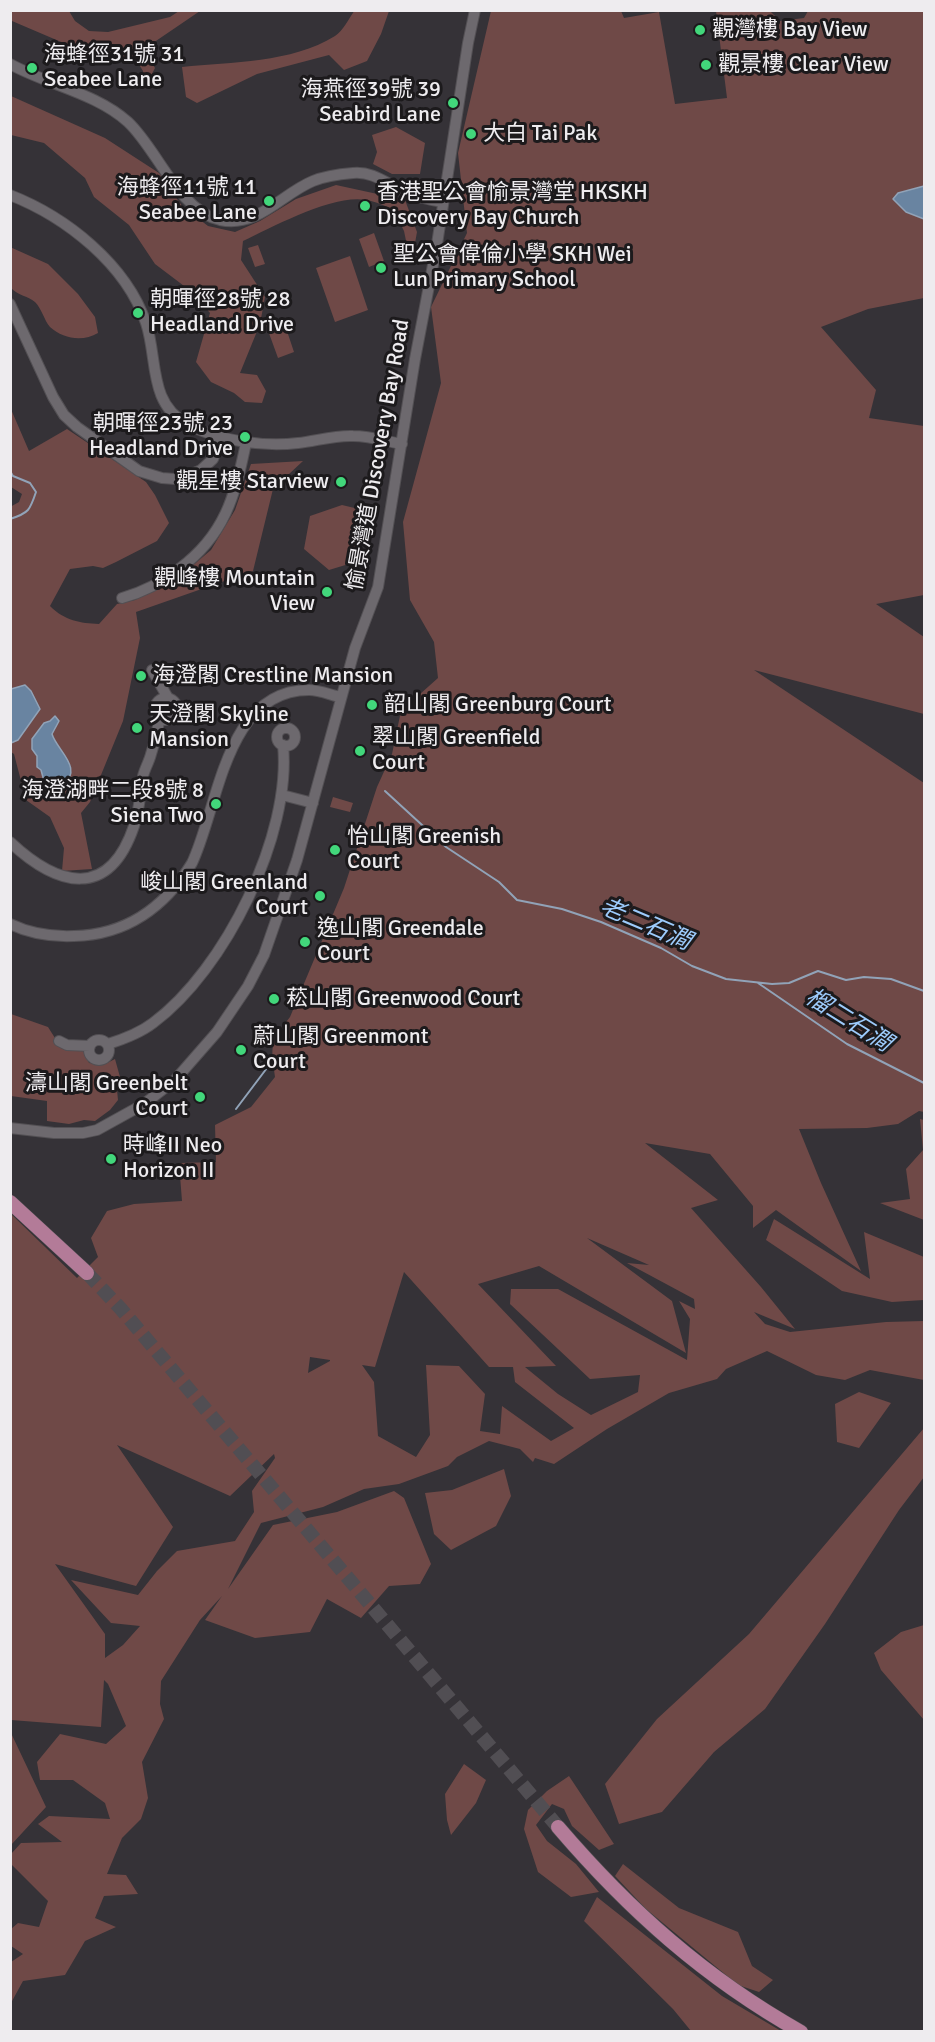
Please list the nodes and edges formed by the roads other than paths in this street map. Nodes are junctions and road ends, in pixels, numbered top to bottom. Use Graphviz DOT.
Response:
graph roads {
  1 [pos="475,10"];
  2 [pos="10,64"];
  3 [pos="10,195"];
  4 [pos="443,202"];
  5 [pos="10,304"];
  6 [pos="222,436"];
  7 [pos="246,442"];
  8 [pos="402,444"];
  9 [pos="122,598"];
  10 [pos="152,670"];
  11 [pos="340,697"];
  12 [pos="168,698"];
  13 [pos="160,718"];
  14 [pos="283,745"];
  15 [pos="282,795"];
  16 [pos="313,803"];
  17 [pos="10,842"];
  18 [pos="10,924"];
  19 [pos="58,1041"];
  20 [pos="108,1044"];
  21 [pos="90,1046"];
  22 [pos="10,1128"];
  23 [pos="10,1202"];
  24 [pos="87,1273"];
  25 [pos="558,1827"];
  26 [pos="801,2031"];
  1 -- 4 [label="street, 愉景灣道 Discovery Bay Road"];
  2 -- 4 [label="street"];
  3 -- 6 [label="street"];
  4 -- 8 [label="street, 愉景灣道 Discovery Bay Road"];
  5 -- 6 [label="street"];
  6 -- 7 [label="street"];
  7 -- 8 [label="street"];
  7 -- 9 [label="street"];
  8 -- 11 [label="street, 愉景灣道 Discovery Bay Road"];
  10 -- 12 [label="street"];
  11 -- 16 [label="street, 愉景灣道 Discovery Bay Road"];
  11 -- 18 [label="street"];
  12 -- 13 [label="street"];
  12 -- 13 [label="street"];
  13 -- 17 [label="street"];
  14 -- 15 [label="street"];
  15 -- 16 [label="street"];
  15 -- 20 [label="street"];
  16 -- 22 [label="street, 愉景灣道 Discovery Bay Road"];
  19 -- 21 [label="street"];
  20 -- 21 [label="street"];
  20 -- 21 [label="street"];
  23 -- 24 [label="main road"];
  25 -- 26 [label="main road"];
}
